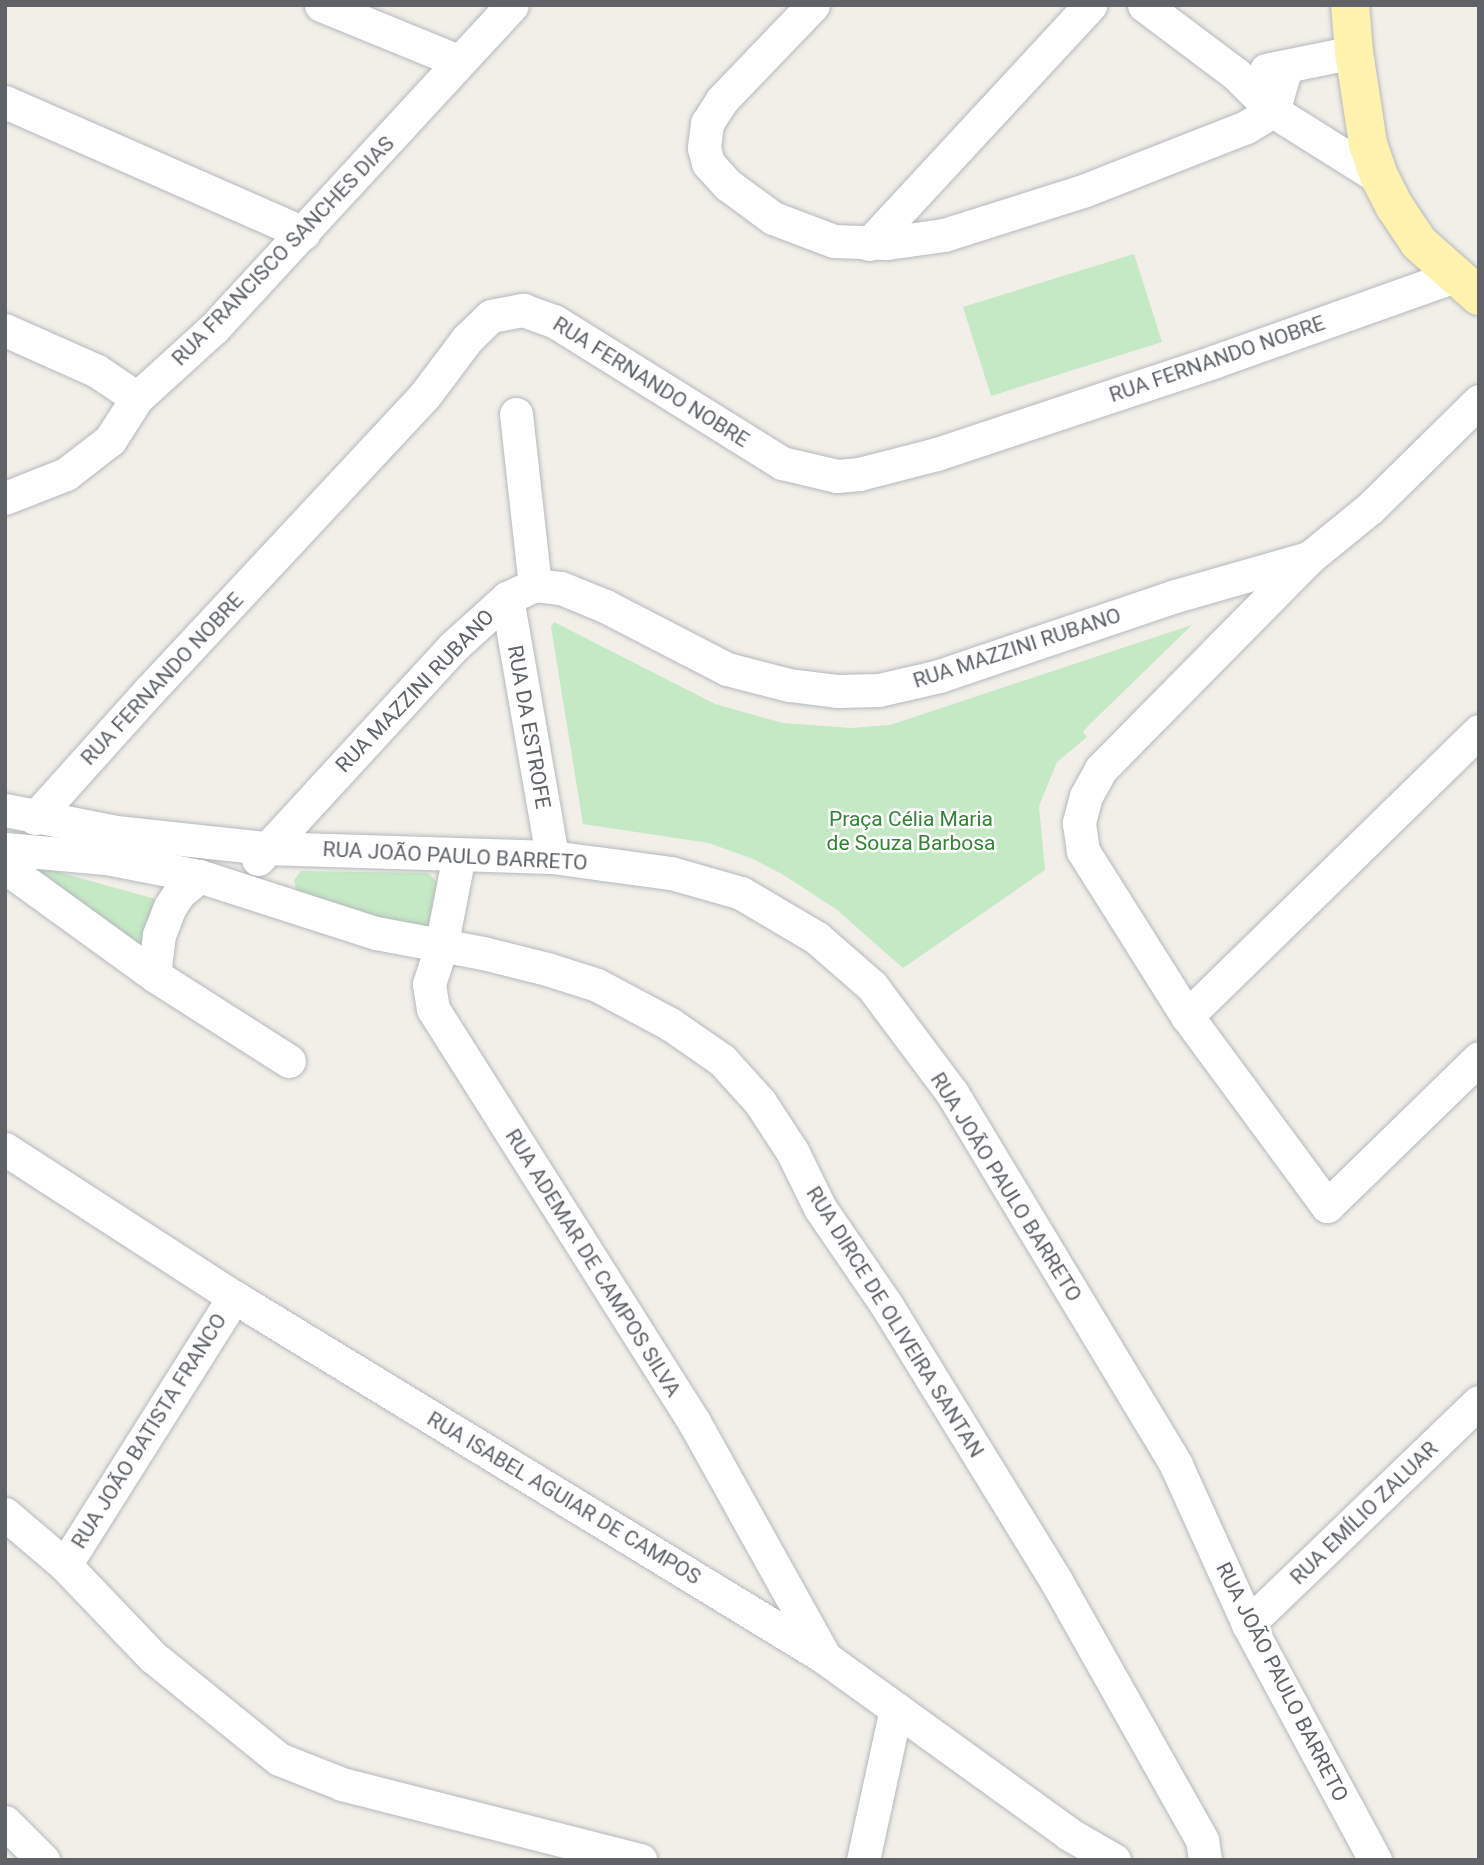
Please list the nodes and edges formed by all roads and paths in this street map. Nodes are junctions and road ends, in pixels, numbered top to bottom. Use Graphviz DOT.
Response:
graph roads {
  1 [pos="321,5"];
  2 [pos="512,5"];
  3 [pos="813,5"];
  4 [pos="1090,5"];
  5 [pos="1144,5"];
  6 [pos="1350,5"];
  7 [pos="1354,52"];
  8 [pos="458,61"];
  9 [pos="1286,67"];
  10 [pos="1236,74"];
  11 [pos="5,102"];
  12 [pos="1273,111"];
  13 [pos="1380,178"];
  14 [pos="303,233"];
  15 [pos="869,244"];
  16 [pos="1466,286"];
  17 [pos="5,330"];
  18 [pos="137,398"];
  19 [pos="1479,401"];
  20 [pos="516,414"];
  21 [pos="5,498"];
  22 [pos="1310,557"];
  23 [pos="521,592"];
  24 [pos="1479,731"];
  25 [pos="20,814"];
  26 [pos="266,848"];
  27 [pos="5,849"];
  28 [pos="459,855"];
  29 [pos="552,857"];
  30 [pos="5,867"];
  31 [pos="199,876"];
  32 [pos="237,888"];
  33 [pos="441,947"];
  34 [pos="154,975"];
  35 [pos="1187,1016"];
  36 [pos="1479,1058"];
  37 [pos="289,1061"];
  38 [pos="5,1149"];
  39 [pos="234,1297"];
  40 [pos="1479,1402"];
  41 [pos="5,1514"];
  42 [pos="65,1565"];
  43 [pos="1248,1624"];
  44 [pos="824,1657"];
  45 [pos="896,1709"];
  46 [pos="5,1822"];
  47 [pos="1067,1847"];
  48 [pos="43,1860"];
  49 [pos="640,1860"];
  50 [pos="863,1860"];
  51 [pos="1114,1860"];
  52 [pos="1205,1860"];
  53 [pos="1375,1860"];
  1 -- 8 [label="street"];
  2 -- 8 [label="street, RUA FRANCISCO SANCHES DIAS"];
  3 -- 15 [label="street"];
  4 -- 15 [label="street"];
  5 -- 10 [label="street"];
  6 -- 7 [label="main road"];
  7 -- 9 [label="street"];
  7 -- 13 [label="main road"];
  8 -- 14 [label="street, RUA FRANCISCO SANCHES DIAS"];
  9 -- 10 [label="street"];
  9 -- 12 [label="street"];
  10 -- 12 [label="street"];
  11 -- 14 [label="street"];
  12 -- 13 [label="street"];
  12 -- 15 [label="street"];
  13 -- 16 [label="main road"];
  14 -- 18 [label="street, RUA FRANCISCO SANCHES DIAS"];
  16 -- 25 [label="street, RUA FERNANDO NOBRE"];
  17 -- 18 [label="street"];
  18 -- 21 [label="street, RUA FRANCISCO SANCHES DIAS"];
  19 -- 22 [label="street"];
  20 -- 23 [label="street, RUA DA ESTROFE"];
  22 -- 23 [label="street, RUA MAZZINI RUBANO"];
  22 -- 35 [label="street"];
  23 -- 26 [label="street, RUA MAZZINI RUBANO"];
  23 -- 29 [label="street, RUA DA ESTROFE"];
  24 -- 35 [label="street"];
  25 -- 26 [label="street, RUA JOÃO PAULO BARRETO"];
  26 -- 28 [label="street, RUA JOÃO PAULO BARRETO"];
  26 -- 32 [label="street, RUA MAZZINI RUBANO"];
  27 -- 31 [label="street"];
  28 -- 29 [label="street, RUA JOÃO PAULO BARRETO"];
  28 -- 33 [label="street, RUA ADEMAR DE CAMPOS SILVA"];
  29 -- 43 [label="street, RUA JOÃO PAULO BARRETO"];
  30 -- 34 [label="street"];
  31 -- 32 [label="street"];
  31 -- 34 [label="street"];
  32 -- 33 [label="street"];
  33 -- 44 [label="street, RUA ADEMAR DE CAMPOS SILVA"];
  33 -- 52 [label="street, RUA DIRCE DE OLIVEIRA SANTAN"];
  34 -- 37 [label="street"];
  35 -- 36 [label="street"];
  38 -- 39 [label="street, RUA ISABEL AGUIAR DE CAMPOS"];
  39 -- 42 [label="street, RUA JOÃO BATISTA FRANCO"];
  39 -- 44 [label="street, RUA ISABEL AGUIAR DE CAMPOS"];
  40 -- 43 [label="street, RUA EMÍLIO ZALUAR"];
  41 -- 42 [label="street"];
  42 -- 49 [label="street"];
  43 -- 53 [label="street, RUA JOÃO PAULO BARRETO"];
  44 -- 45 [label="street, RUA ISABEL AGUIAR DE CAMPOS"];
  45 -- 47 [label="street, RUA ISABEL AGUIAR DE CAMPOS"];
  45 -- 50 [label="street"];
  46 -- 48 [label="street"];
  47 -- 51 [label="street, RUA ISABEL AGUIAR DE CAMPOS"];
}
